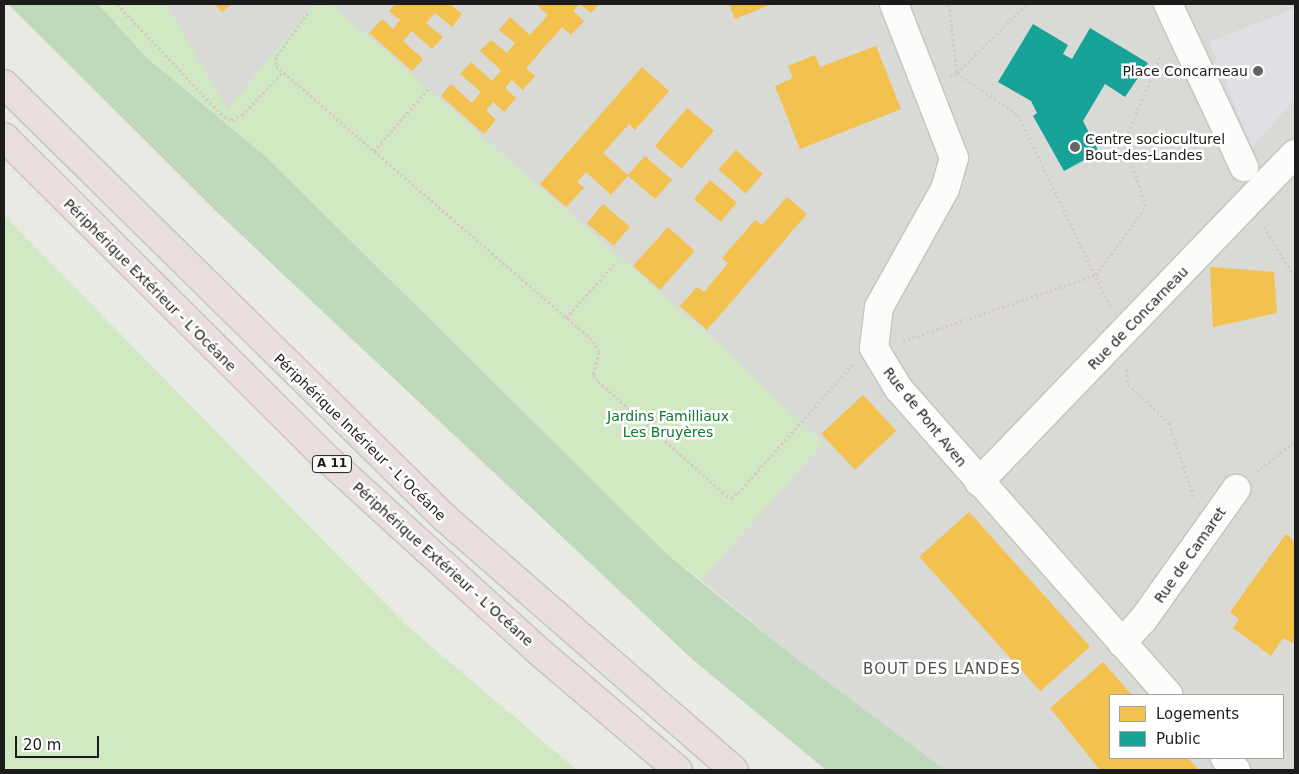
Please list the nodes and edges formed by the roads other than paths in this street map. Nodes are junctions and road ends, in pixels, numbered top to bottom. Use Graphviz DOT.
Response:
graph roads {
  1 [pos="894,4"];
  2 [pos="1172,13"];
  3 [pos="4,84"];
  4 [pos="4,138"];
  5 [pos="1295,154"];
  6 [pos="1244,167"];
  7 [pos="979,482"];
  8 [pos="1236,489"];
  9 [pos="1122,643"];
  10 [pos="1168,694"];
  11 [pos="1226,759"];
  12 [pos="678,770"];
  13 [pos="734,770"];
  14 [pos="1236,770"];
  1 -- 7 [label="street, Rue de Pont Aven"];
  2 -- 6 [label="street"];
  3 -- 13 [label="highway, Périphérique Intérieur - L’Océane / A 11"];
  4 -- 12 [label="highway, Périphérique Extérieur - L’Océane / A 11"];
  5 -- 7 [label="street, Rue de Concarneau"];
  7 -- 9 [label="street, Rue de Pont Aven"];
  8 -- 9 [label="street, Rue de Camaret"];
  9 -- 10 [label="street, Rue de Pont Aven"];
  11 -- 14 [label="street"];
}
